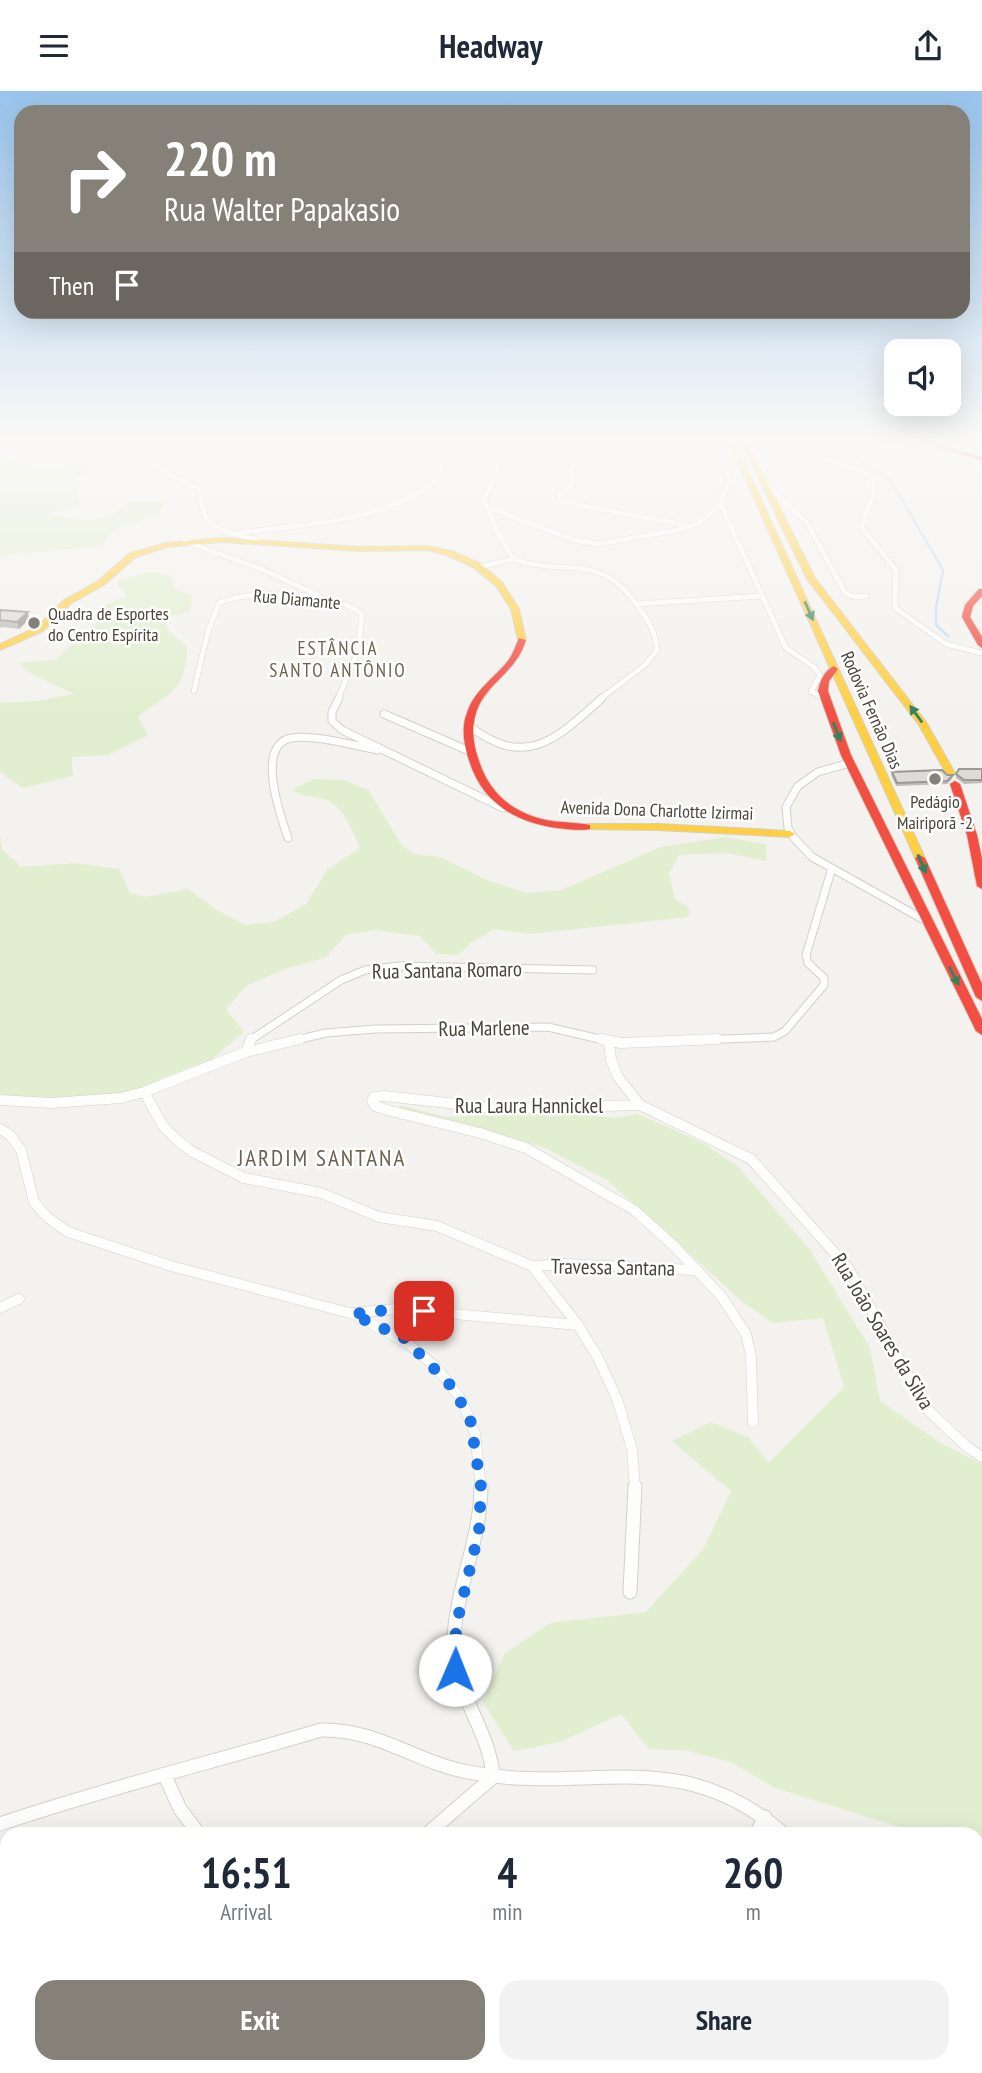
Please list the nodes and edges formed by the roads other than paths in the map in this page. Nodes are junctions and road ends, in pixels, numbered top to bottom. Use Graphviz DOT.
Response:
graph roads {
  1 [pos="221,530"];
  2 [pos="256,530"];
  3 [pos="498,530"];
  4 [pos="549,530"];
  5 [pos="668,530"];
  6 [pos="732,530"];
  7 [pos="772,530"];
  8 [pos="787,530"];
  9 [pos="811,530"];
  10 [pos="864,530"];
  11 [pos="232,534"];
  12 [pos="257,540"];
  13 [pos="184,541"];
  14 [pos="513,559"];
  15 [pos="479,567"];
  16 [pos="982,591"];
  17 [pos="761,596"];
  18 [pos="867,596"];
  19 [pos="330,600"];
  20 [pos="636,604"];
  21 [pos="982,645"];
  22 [pos="0,647"];
  23 [pos="982,653"];
  24 [pos="834,669"];
  25 [pos="194,691"];
  26 [pos="824,697"];
  27 [pos="384,714"];
  28 [pos="468,725"];
  29 [pos="469,751"];
  30 [pos="393,753"];
  31 [pos="850,763"];
  32 [pos="508,811"];
  33 [pos="790,834"];
  34 [pos="288,838"];
  35 [pos="832,868"];
  36 [pos="982,886"];
  37 [pos="926,921"];
  38 [pos="593,969"];
  39 [pos="982,997"];
  40 [pos="982,1031"];
  41 [pos="609,1042"];
  42 [pos="246,1052"];
  43 [pos="144,1092"];
  44 [pos="0,1100"];
  45 [pos="640,1105"];
  46 [pos="0,1129"];
  47 [pos="532,1266"];
  48 [pos="694,1270"];
  49 [pos="19,1299"];
  50 [pos="0,1308"];
  51 [pos="352,1314"];
  52 [pos="578,1325"];
  53 [pos="753,1422"];
  54 [pos="982,1457"];
  55 [pos="630,1593"];
  56 [pos="165,1776"];
  57 [pos="493,1777"];
  58 [pos="765,1817"];
  59 [pos="0,1824"];
  60 [pos="194,1827"];
  61 [pos="438,1827"];
  62 [pos="760,1827"];
  63 [pos="776,1827"];
  1 -- 11 [label="street"];
  2 -- 11 [label="street"];
  3 -- 14 [label="street"];
  4 -- 5 [label="street"];
  6 -- 17 [label="street"];
  7 -- 24 [label="main road, Rodovia Fernão Dias, one-way"];
  36 -- 8 [label="main road, Rodovia Fernão Dias, one-way"];
  9 -- 18 [label="street"];
  10 -- 23 [label="street"];
  11 -- 12 [label="street"];
  12 -- 13 [label="main road"];
  12 -- 15 [label="main road"];
  13 -- 19 [label="street"];
  13 -- 22 [label="main road"];
  14 -- 15 [label="street"];
  14 -- 20 [label="street"];
  15 -- 28 [label="main road"];
  16 -- 21 [label="main road"];
  17 -- 20 [label="street"];
  17 -- 26 [label="street"];
  19 -- 25 [label="street, Rua Diamante"];
  19 -- 30 [label="street, Rua Diamante"];
  20 -- 28 [label="street"];
  24 -- 26 [label="main road"];
  24 -- 39 [label="main road, Rodovia Fernão Dias, one-way"];
  26 -- 31 [label="main road, one-way"];
  27 -- 29 [label="street"];
  28 -- 29 [label="main road"];
  29 -- 32 [label="main road"];
  30 -- 32 [label="street, Rua Diamante"];
  30 -- 34 [label="street"];
  31 -- 33 [label="street"];
  31 -- 37 [label="main road"];
  32 -- 33 [label="main road, Avenida Dona Charlotte Izirmai"];
  33 -- 35 [label="street"];
  35 -- 37 [label="street"];
  35 -- 41 [label="street, Rua Marlene"];
  37 -- 40 [label="main road, one-way"];
  38 -- 42 [label="street, Rua Santana Romaro"];
  41 -- 42 [label="street, Rua Marlene"];
  41 -- 45 [label="street, Rua João Soares da Silva"];
  42 -- 43 [label="street, Rua Marlene"];
  43 -- 44 [label="street, Rua Marlene"];
  43 -- 47 [label="street"];
  45 -- 48 [label="street, Rua Laura Hannickel"];
  45 -- 54 [label="street, Rua João Soares da Silva"];
  46 -- 51 [label="street"];
  47 -- 48 [label="street, Travessa Santana"];
  47 -- 52 [label="street"];
  48 -- 53 [label="street"];
  49 -- 50 [label="street"];
  51 -- 52 [label="street"];
  51 -- 57 [label="street"];
  52 -- 55 [label="street"];
  56 -- 57 [label="street"];
  56 -- 59 [label="street"];
  56 -- 60 [label="street"];
  57 -- 58 [label="street"];
  57 -- 61 [label="street"];
  58 -- 62 [label="street"];
  58 -- 63 [label="street"];
}
